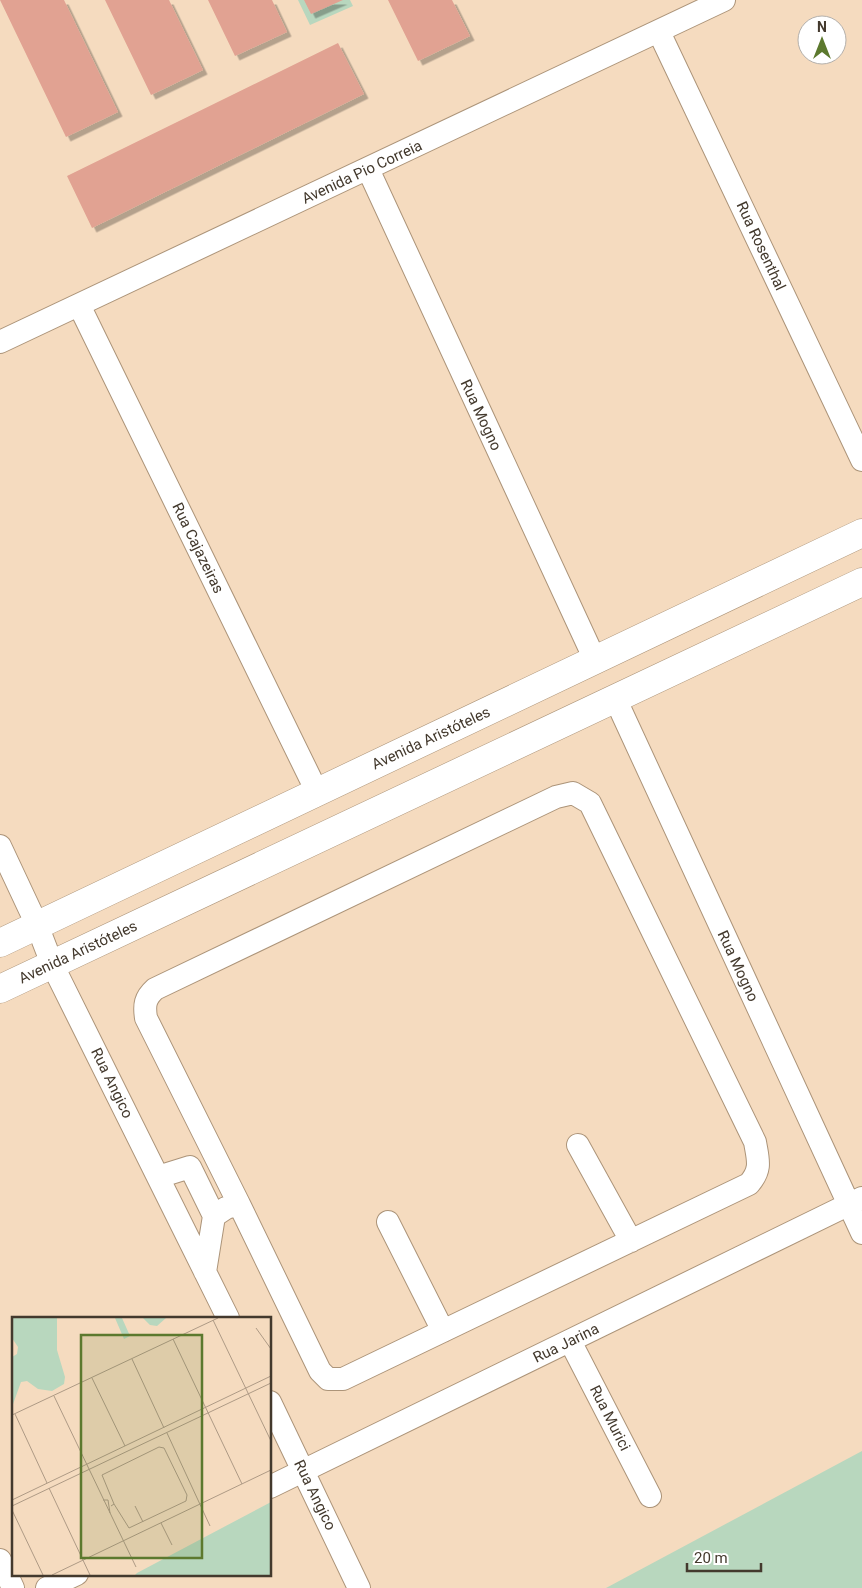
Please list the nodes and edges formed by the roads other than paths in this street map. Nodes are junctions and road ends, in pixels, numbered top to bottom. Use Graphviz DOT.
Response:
graph roads {
  1 [pos="724,0"];
  2 [pos="659,32"];
  3 [pos="368,169"];
  4 [pos="79,305"];
  5 [pos="0,342"];
  6 [pos="862,460"];
  7 [pos="862,534"];
  8 [pos="862,582"];
  9 [pos="594,660"];
  10 [pos="615,698"];
  11 [pos="317,792"];
  12 [pos="0,846"];
  13 [pos="37,925"];
  14 [pos="0,943"];
  15 [pos="52,964"];
  16 [pos="0,989"];
  17 [pos="578,1145"];
  18 [pos="214,1156"];
  19 [pos="190,1167"];
  20 [pos="158,1177"];
  21 [pos="855,1202"];
  22 [pos="240,1204"];
  23 [pos="214,1216"];
  24 [pos="388,1222"];
  25 [pos="862,1234"];
  26 [pos="631,1241"];
  27 [pos="205,1272"];
  28 [pos="228,1317"];
  29 [pos="443,1331"];
  30 [pos="570,1341"];
  31 [pos="271,1404"];
  32 [pos="304,1471"];
  33 [pos="271,1487"];
  34 [pos="650,1496"];
  35 [pos="0,1560"];
  36 [pos="73,1576"];
  37 [pos="13,1588"];
  38 [pos="47,1588"];
  39 [pos="360,1588"];
  1 -- 2 [label="street, Avenida Pio Correia"];
  2 -- 3 [label="street, Avenida Pio Correia"];
  2 -- 6 [label="street, Rua Rosenthal"];
  3 -- 4 [label="street, Avenida Pio Correia"];
  3 -- 9 [label="street, Rua Mogno"];
  4 -- 5 [label="street, Avenida Pio Correia"];
  4 -- 11 [label="street, Rua Cajazeiras"];
  7 -- 9 [label="street, Avenida Aristóteles"];
  8 -- 10 [label="street, Avenida Aristóteles"];
  9 -- 11 [label="street, Avenida Aristóteles"];
  10 -- 15 [label="street, Avenida Aristóteles"];
  10 -- 21 [label="street, Rua Mogno"];
  11 -- 13 [label="street, Avenida Aristóteles"];
  12 -- 13 [label="street, Rua Angico"];
  13 -- 14 [label="street, Avenida Aristóteles"];
  13 -- 15 [label="street, Rua Angico"];
  15 -- 16 [label="street, Avenida Aristóteles"];
  15 -- 20 [label="street, Rua Angico"];
  17 -- 26 [label="street"];
  18 -- 19 [label="street"];
  18 -- 22 [label="street"];
  18 -- 26 [label="street"];
  19 -- 20 [label="street"];
  19 -- 23 [label="street"];
  20 -- 27 [label="street, Rua Angico"];
  21 -- 25 [label="street, Rua Mogno"];
  21 -- 30 [label="street, Rua Jarina"];
  22 -- 23 [label="street"];
  22 -- 29 [label="street"];
  23 -- 27 [label="street"];
  24 -- 29 [label="street"];
  26 -- 29 [label="street"];
  27 -- 28 [label="street, Rua Angico"];
  30 -- 32 [label="street, Rua Jarina"];
  30 -- 34 [label="street, Rua Murici"];
  31 -- 32 [label="street, Rua Angico"];
  32 -- 33 [label="street, Rua Jarina"];
  32 -- 39 [label="street, Rua Angico"];
  35 -- 37 [label="street"];
  36 -- 38 [label="street"];
}
